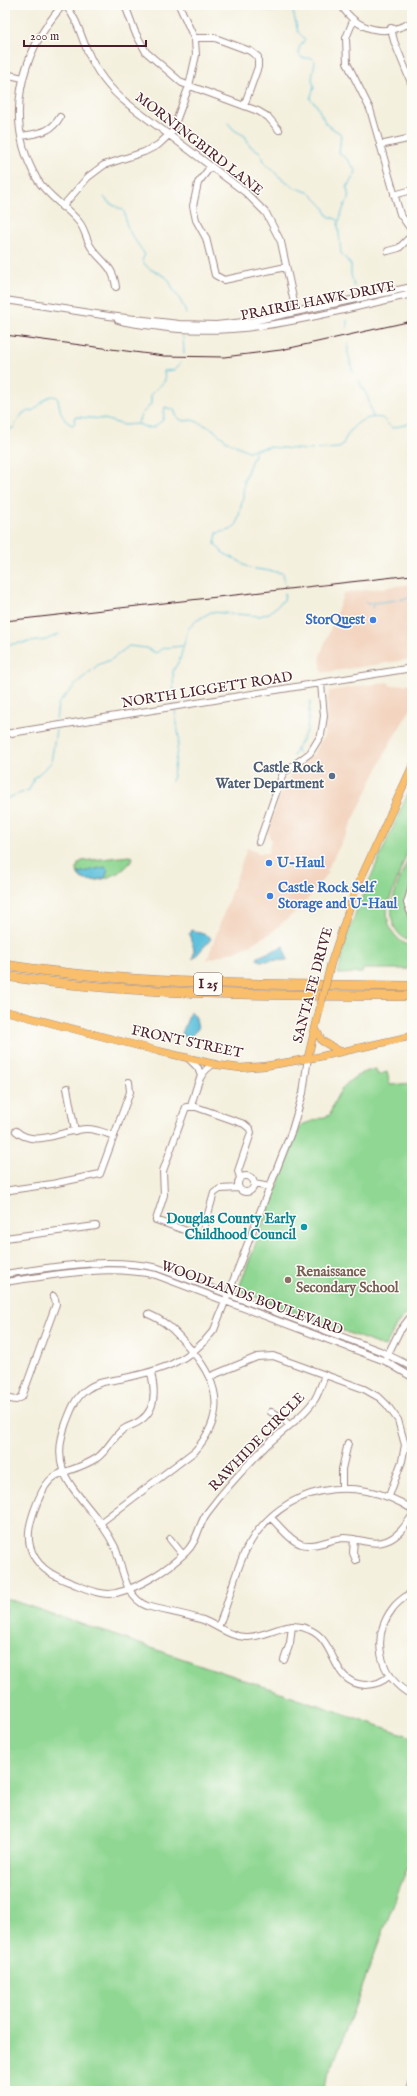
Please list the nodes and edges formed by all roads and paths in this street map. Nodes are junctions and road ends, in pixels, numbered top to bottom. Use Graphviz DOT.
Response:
graph roads {
  1 [pos="64,5"];
  2 [pos="125,5"];
  3 [pos="179,5"];
  4 [pos="341,5"];
  5 [pos="353,21"];
  6 [pos="412,22"];
  7 [pos="391,28"];
  8 [pos="194,38"];
  9 [pos="5,74"];
  10 [pos="23,78"];
  11 [pos="412,84"];
  12 [pos="189,86"];
  13 [pos="244,106"];
  14 [pos="60,117"];
  15 [pos="279,130"];
  16 [pos="22,136"];
  17 [pos="169,136"];
  18 [pos="412,138"];
  19 [pos="380,145"];
  20 [pos="211,166"];
  21 [pos="412,190"];
  22 [pos="394,195"];
  23 [pos="62,207"];
  24 [pos="412,231"];
  25 [pos="412,235"];
  26 [pos="388,251"];
  27 [pos="286,267"];
  28 [pos="116,287"];
  29 [pos="412,287"];
  30 [pos="412,294"];
  31 [pos="5,300"];
  32 [pos="296,312"];
  33 [pos="109,316"];
  34 [pos="412,668"];
  35 [pos="321,684"];
  36 [pos="5,734"];
  37 [pos="412,767"];
  38 [pos="259,842"];
  39 [pos="412,886"];
  40 [pos="412,916"];
  41 [pos="5,965"];
  42 [pos="5,976"];
  43 [pos="412,986"];
  44 [pos="412,996"];
  45 [pos="5,1011"];
  46 [pos="314,1028"];
  47 [pos="412,1036"];
  48 [pos="341,1052"];
  49 [pos="308,1057"];
  50 [pos="188,1058"];
  51 [pos="214,1064"];
  52 [pos="201,1076"];
  53 [pos="129,1082"];
  54 [pos="67,1088"];
  55 [pos="191,1106"];
  56 [pos="16,1131"];
  57 [pos="75,1131"];
  58 [pos="114,1136"];
  59 [pos="240,1178"];
  60 [pos="254,1184"];
  61 [pos="270,1187"];
  62 [pos="239,1188"];
  63 [pos="5,1192"];
  64 [pos="96,1226"];
  65 [pos="5,1238"];
  66 [pos="5,1274"];
  67 [pos="5,1282"];
  68 [pos="229,1294"];
  69 [pos="53,1296"];
  70 [pos="226,1300"];
  71 [pos="148,1314"];
  72 [pos="412,1315"];
  73 [pos="193,1351"];
  74 [pos="388,1355"];
  75 [pos="385,1361"];
  76 [pos="412,1367"];
  77 [pos="151,1373"];
  78 [pos="325,1375"];
  79 [pos="211,1376"];
  80 [pos="412,1376"];
  81 [pos="5,1398"];
  82 [pos="270,1412"];
  83 [pos="289,1425"];
  84 [pos="348,1443"];
  85 [pos="63,1472"];
  86 [pos="342,1488"];
  87 [pos="389,1496"];
  88 [pos="412,1508"];
  89 [pos="412,1516"];
  90 [pos="271,1518"];
  91 [pos="100,1523"];
  92 [pos="170,1539"];
  93 [pos="354,1539"];
  94 [pos="183,1555"];
  95 [pos="356,1560"];
  96 [pos="128,1588"];
  97 [pos="412,1592"];
  98 [pos="292,1626"];
  99 [pos="218,1627"];
  100 [pos="284,1660"];
  101 [pos="390,1675"];
  102 [pos="412,1695"];
  103 [pos="412,2080"];
  104 [pos="409,2091"];
  1 -- 10 [label="street"];
  1 -- 17 [label="street, MORNINGBIRD LANE"];
  2 -- 12 [label="street"];
  3 -- 8 [label="street"];
  4 -- 5 [label="street"];
  5 -- 7 [label="street"];
  5 -- 19 [label="street"];
  6 -- 7 [label="street"];
  7 -- 11 [label="street"];
  8 -- 12 [label="street"];
  8 -- 13 [label="street"];
  9 -- 10 [label="street"];
  10 -- 16 [label="street"];
  12 -- 13 [label="street"];
  12 -- 17 [label="street"];
  13 -- 15 [label="street"];
  14 -- 16 [label="street"];
  16 -- 23 [label="street"];
  17 -- 20 [label="street, MORNINGBIRD LANE"];
  17 -- 23 [label="street"];
  18 -- 19 [label="street"];
  19 -- 22 [label="street"];
  20 -- 27 [label="street, MORNINGBIRD LANE"];
  20 -- 27 [label="street"];
  21 -- 22 [label="street"];
  22 -- 24 [label="street"];
  23 -- 28 [label="street"];
  25 -- 26 [label="street"];
  27 -- 32 [label="street, MORNINGBIRD LANE"];
  29 -- 32 [label="street, PRAIRIE HAWK DRIVE"];
  30 -- 33 [label="street, PRAIRIE HAWK DRIVE"];
  31 -- 33 [label="street, PRAIRIE HAWK DRIVE"];
  32 -- 33 [label="street, PRAIRIE HAWK DRIVE"];
  34 -- 35 [label="street, NORTH LIGGETT ROAD"];
  35 -- 36 [label="street, NORTH LIGGETT ROAD"];
  35 -- 38 [label="street"];
  37 -- 46 [label="main road, SANTA FE DRIVE, bridge"];
  39 -- 40 [label="street"];
  41 -- 43 [label="highway, I 25"];
  42 -- 44 [label="highway, I 25"];
  45 -- 50 [label="main road, FRONT STREET"];
  46 -- 48 [label="main road"];
  46 -- 49 [label="main road, SANTA FE DRIVE"];
  47 -- 48 [label="main road, FRONT STREET"];
  48 -- 49 [label="main road, FRONT STREET"];
  49 -- 51 [label="main road, FRONT STREET"];
  49 -- 61 [label="street"];
  50 -- 51 [label="main road, FRONT STREET"];
  50 -- 52 [label="street"];
  51 -- 52 [label="street"];
  52 -- 55 [label="street"];
  53 -- 58 [label="street"];
  54 -- 57 [label="street"];
  55 -- 59 [label="street"];
  55 -- 62 [label="street"];
  56 -- 57 [label="street"];
  57 -- 58 [label="street"];
  58 -- 63 [label="street"];
  59 -- 60 [label="street"];
  59 -- 62 [label="street"];
  60 -- 61 [label="street"];
  60 -- 62 [label="street"];
  61 -- 68 [label="street"];
  64 -- 65 [label="street"];
  66 -- 68 [label="street, WOODLANDS BOULEVARD"];
  67 -- 70 [label="street, WOODLANDS BOULEVARD"];
  68 -- 70 [label="street"];
  68 -- 74 [label="street, WOODLANDS BOULEVARD"];
  69 -- 81 [label="street"];
  70 -- 73 [label="street"];
  70 -- 75 [label="street, WOODLANDS BOULEVARD"];
  71 -- 73 [label="street"];
  72 -- 74 [label="street"];
  73 -- 77 [label="street"];
  73 -- 79 [label="street"];
  74 -- 75 [label="street"];
  74 -- 76 [label="street, WOODLANDS BOULEVARD"];
  75 -- 80 [label="street, WOODLANDS BOULEVARD"];
  77 -- 85 [label="street, RAWHIDE CIRCLE"];
  77 -- 85 [label="street"];
  78 -- 79 [label="street"];
  78 -- 83 [label="street, RAWHIDE CIRCLE"];
  78 -- 87 [label="street"];
  79 -- 91 [label="street"];
  82 -- 83 [label="street"];
  83 -- 94 [label="street, RAWHIDE CIRCLE"];
  84 -- 86 [label="street"];
  85 -- 91 [label="street"];
  85 -- 96 [label="street, RAWHIDE CIRCLE"];
  86 -- 87 [label="street"];
  86 -- 90 [label="street"];
  87 -- 88 [label="street"];
  89 -- 93 [label="street"];
  90 -- 93 [label="street"];
  90 -- 99 [label="street"];
  91 -- 96 [label="street"];
  92 -- 94 [label="street"];
  93 -- 95 [label="street"];
  94 -- 96 [label="street, RAWHIDE CIRCLE"];
  96 -- 99 [label="street"];
  97 -- 101 [label="street"];
  98 -- 99 [label="street"];
  98 -- 100 [label="street"];
  98 -- 101 [label="street"];
  101 -- 102 [label="street"];
  103 -- 104 [label="street"];
}
